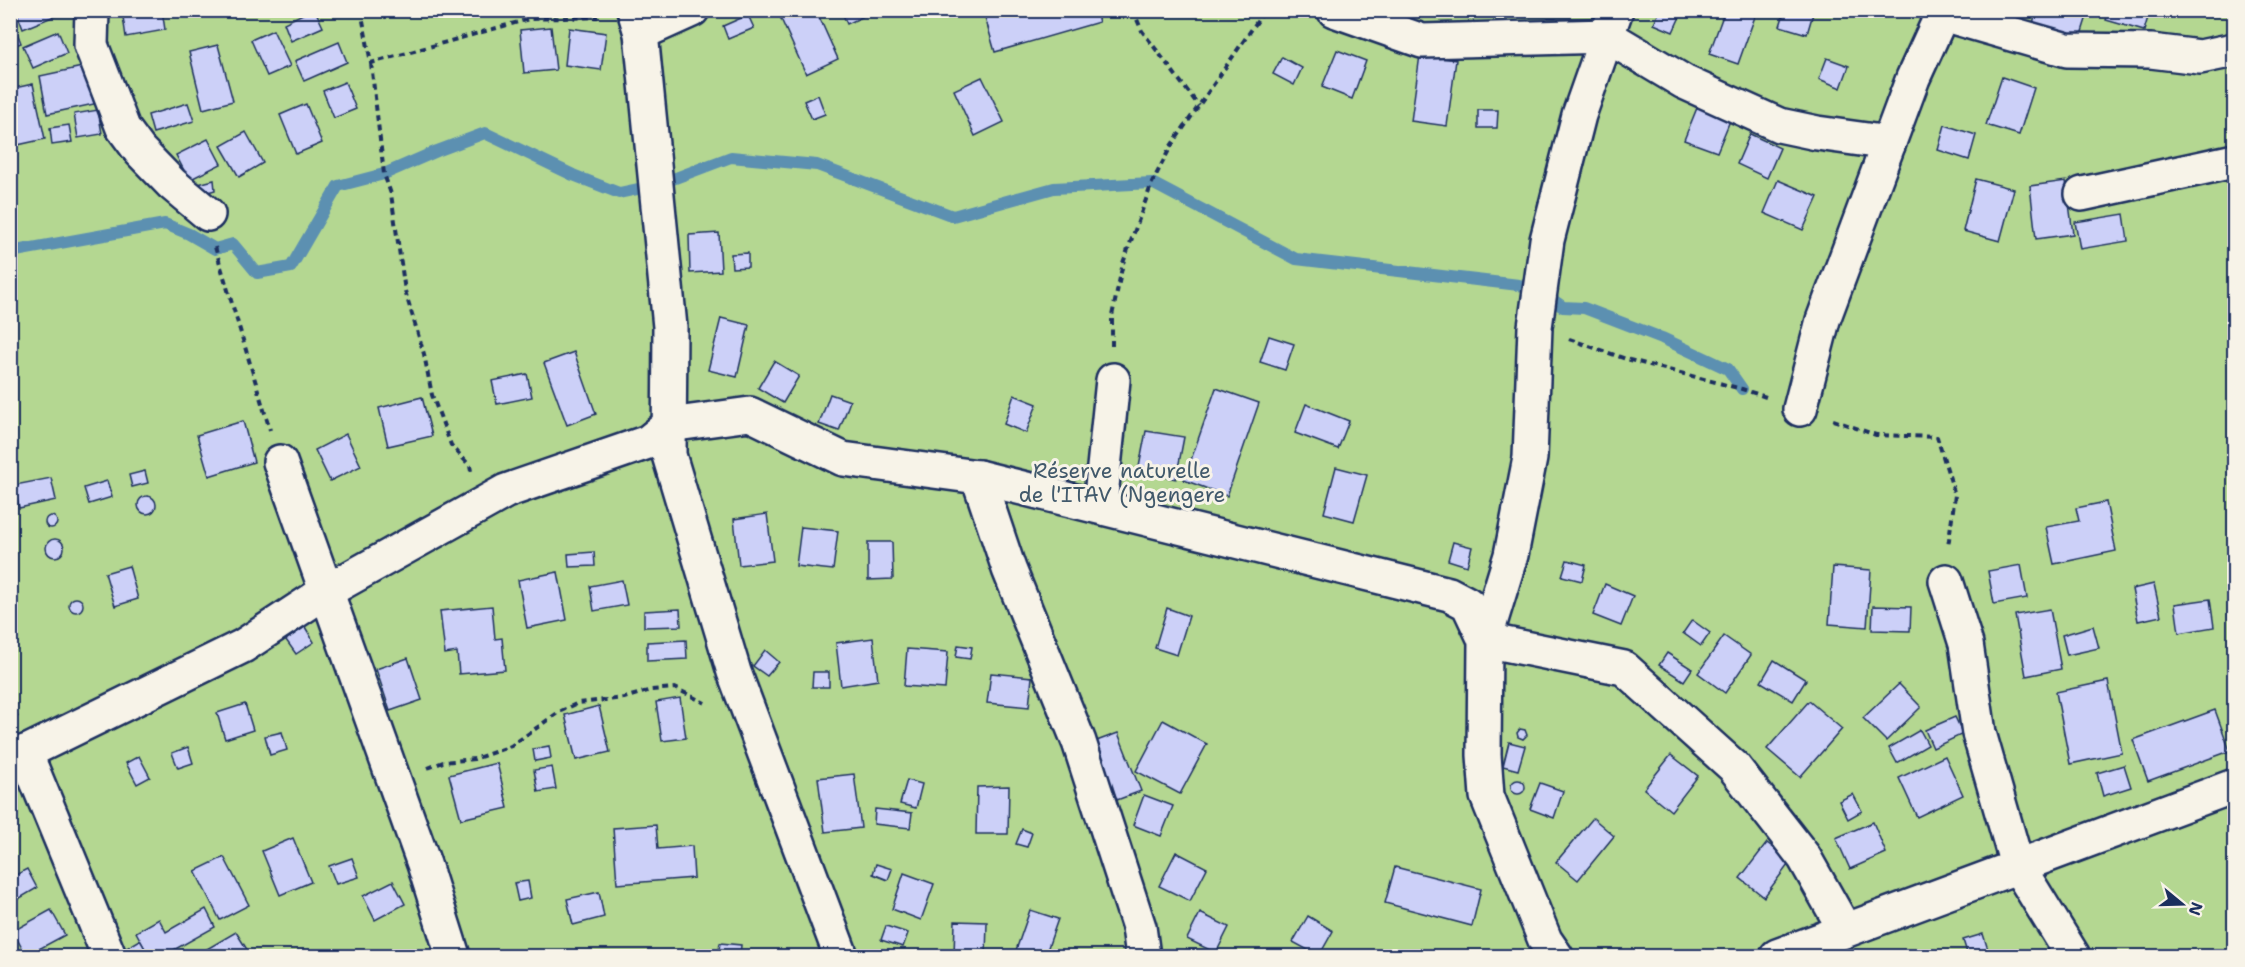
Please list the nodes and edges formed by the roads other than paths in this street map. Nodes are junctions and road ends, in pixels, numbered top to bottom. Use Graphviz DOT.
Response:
graph roads {
  1 [pos="92,10"];
  2 [pos="692,10"];
  3 [pos="1334,10"];
  4 [pos="1943,12"];
  5 [pos="636,20"];
  6 [pos="1612,23"];
  7 [pos="2235,50"];
  8 [pos="1889,143"];
  9 [pos="2235,161"];
  10 [pos="2082,194"];
  11 [pos="208,214"];
  12 [pos="1113,380"];
  13 [pos="1800,409"];
  14 [pos="669,425"];
  15 [pos="280,462"];
  16 [pos="978,477"];
  17 [pos="1100,506"];
  18 [pos="1946,581"];
  19 [pos="325,592"];
  20 [pos="1485,640"];
  21 [pos="18,756"];
  22 [pos="2235,786"];
  23 [pos="2017,865"];
  24 [pos="1845,930"];
  25 [pos="109,957"];
  26 [pos="453,957"];
  27 [pos="841,957"];
  28 [pos="1143,957"];
  29 [pos="1556,957"];
  30 [pos="1777,957"];
  31 [pos="2073,957"];
  1 -- 11 [label="street"];
  2 -- 5 [label="street"];
  3 -- 6 [label="street"];
  4 -- 7 [label="street"];
  4 -- 8 [label="street"];
  5 -- 14 [label="street"];
  6 -- 8 [label="street"];
  6 -- 20 [label="street"];
  8 -- 13 [label="street"];
  9 -- 10 [label="street"];
  12 -- 17 [label="street"];
  14 -- 16 [label="street"];
  14 -- 19 [label="street"];
  14 -- 27 [label="street"];
  15 -- 19 [label="street"];
  16 -- 17 [label="street"];
  16 -- 28 [label="street"];
  17 -- 20 [label="street"];
  18 -- 23 [label="street"];
  19 -- 21 [label="street"];
  19 -- 26 [label="street"];
  20 -- 24 [label="street"];
  20 -- 29 [label="street"];
  21 -- 25 [label="street"];
  22 -- 23 [label="street"];
  23 -- 24 [label="street"];
  23 -- 31 [label="street"];
  24 -- 30 [label="street"];
}
